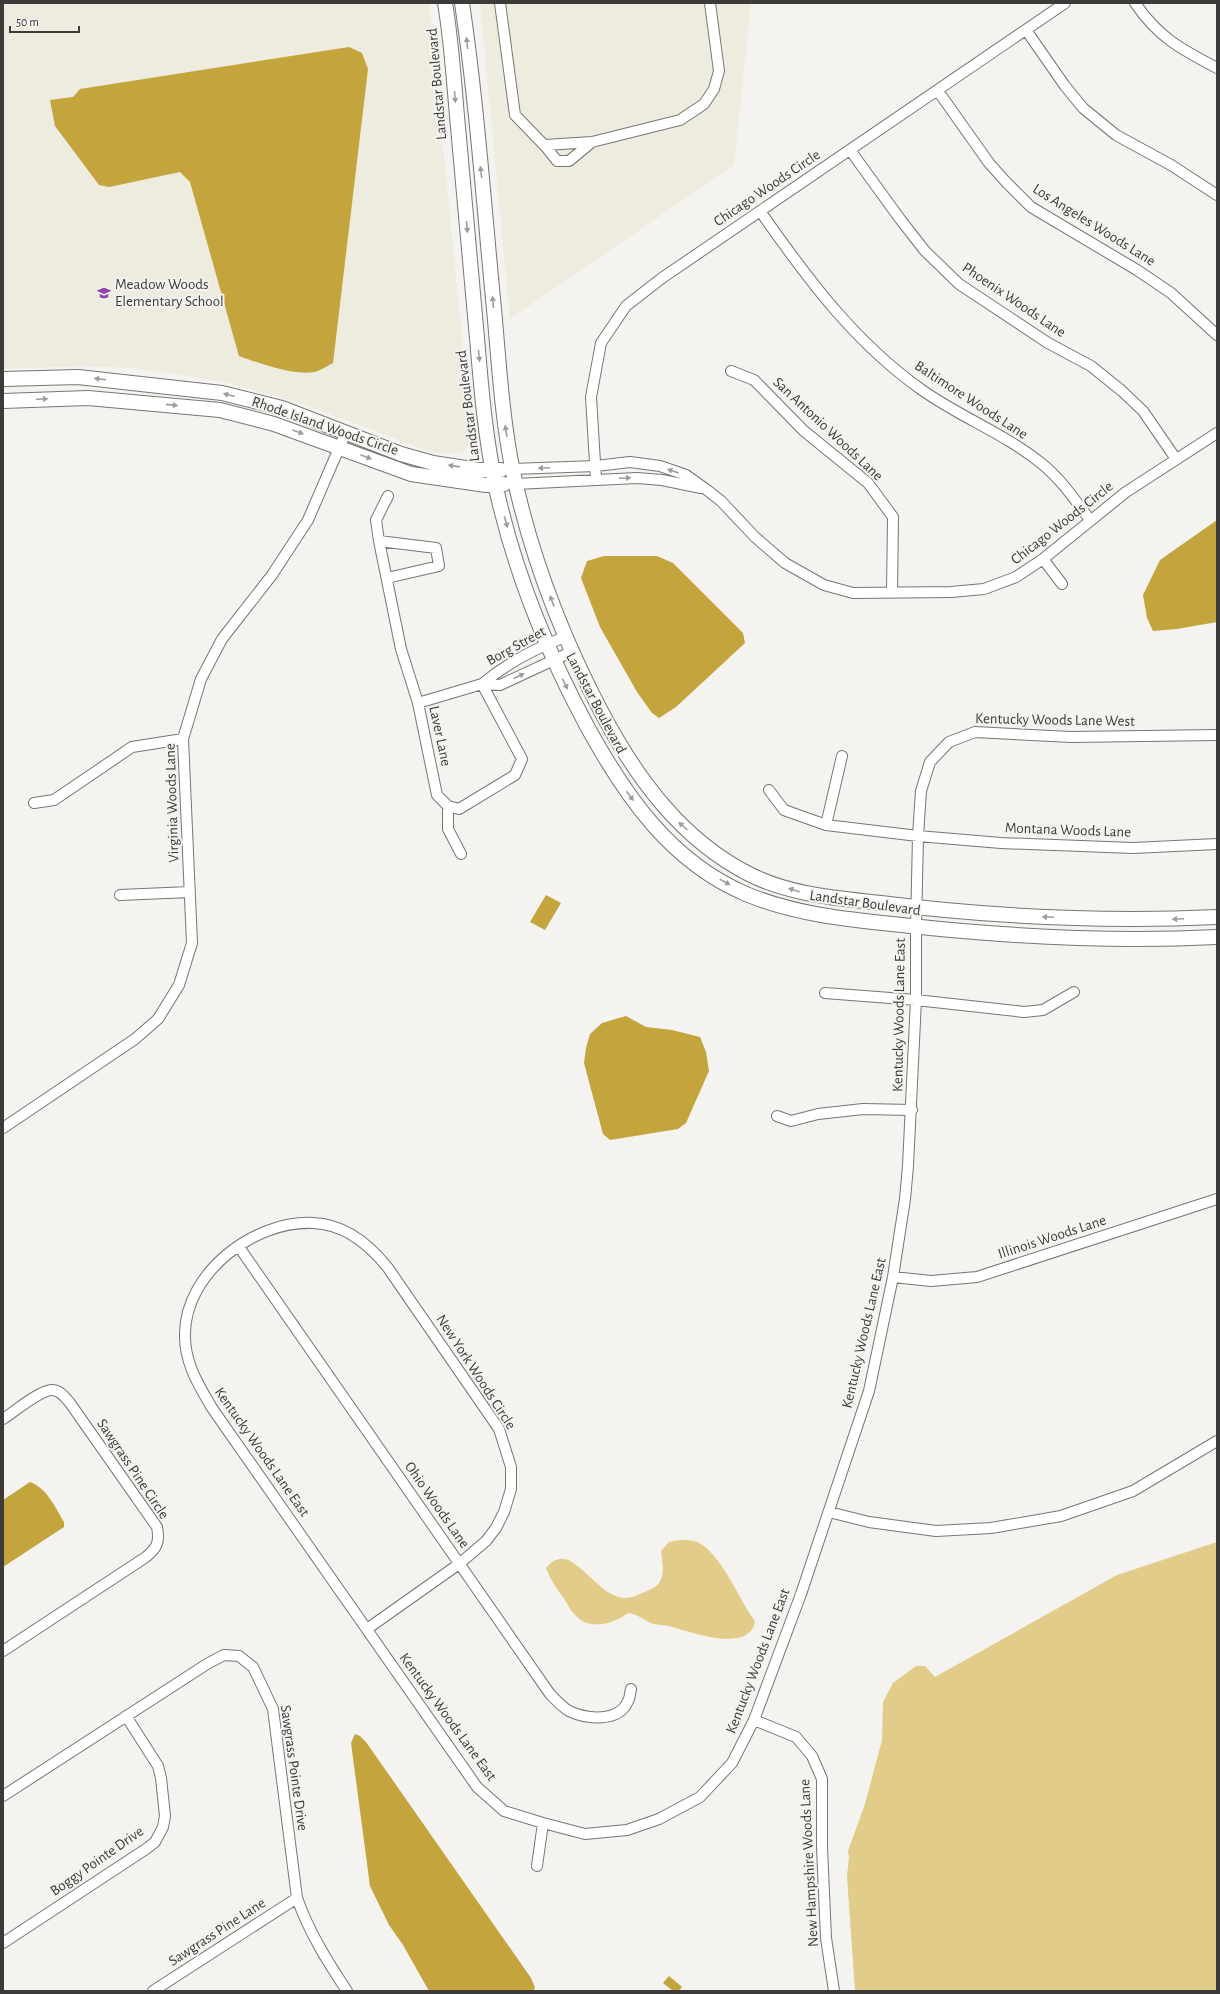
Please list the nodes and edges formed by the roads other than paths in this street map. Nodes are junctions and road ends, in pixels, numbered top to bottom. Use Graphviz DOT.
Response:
graph roads {
  1 [pos="446,3"];
  2 [pos="462,3"];
  3 [pos="500,3"];
  4 [pos="710,3"];
  5 [pos="1065,3"];
  6 [pos="1136,3"];
  7 [pos="1026,30"];
  8 [pos="1217,68"];
  9 [pos="938,91"];
  10 [pos="592,142"];
  11 [pos="545,145"];
  12 [pos="850,150"];
  13 [pos="1217,195"];
  14 [pos="760,211"];
  15 [pos="1217,335"];
  16 [pos="731,371"];
  17 [pos="3,379"];
  18 [pos="3,401"];
  19 [pos="346,432"];
  20 [pos="1217,433"];
  21 [pos="339,447"];
  22 [pos="1176,459"];
  23 [pos="596,466"];
  24 [pos="493,470"];
  25 [pos="512,470"];
  26 [pos="596,479"];
  27 [pos="516,484"];
  28 [pos="495,485"];
  29 [pos="707,490"];
  30 [pos="388,496"];
  31 [pos="1090,520"];
  32 [pos="379,541"];
  33 [pos="1043,559"];
  34 [pos="387,578"];
  35 [pos="1062,584"];
  36 [pos="892,592"];
  37 [pos="565,637"];
  38 [pos="546,644"];
  39 [pos="571,652"];
  40 [pos="553,660"];
  41 [pos="482,684"];
  42 [pos="418,703"];
  43 [pos="1217,735"];
  44 [pos="183,739"];
  45 [pos="842,756"];
  46 [pos="769,790"];
  47 [pos="34,802"];
  48 [pos="448,806"];
  49 [pos="826,825"];
  50 [pos="918,836"];
  51 [pos="1217,844"];
  52 [pos="461,854"];
  53 [pos="190,892"];
  54 [pos="120,895"];
  55 [pos="916,907"];
  56 [pos="1217,917"];
  57 [pos="916,927"];
  58 [pos="1217,937"];
  59 [pos="1074,992"];
  60 [pos="825,993"];
  61 [pos="916,1000"];
  62 [pos="912,1110"];
  63 [pos="776,1116"];
  64 [pos="3,1128"];
  65 [pos="1217,1199"];
  66 [pos="239,1246"];
  67 [pos="893,1277"];
  68 [pos="3,1419"];
  69 [pos="1217,1441"];
  70 [pos="829,1512"];
  71 [pos="459,1564"];
  72 [pos="367,1629"];
  73 [pos="3,1651"];
  74 [pos="631,1689"];
  75 [pos="126,1716"];
  76 [pos="754,1720"];
  77 [pos="3,1796"];
  78 [pos="543,1823"];
  79 [pos="537,1866"];
  80 [pos="297,1898"];
  81 [pos="3,1943"];
  82 [pos="153,1991"];
  83 [pos="347,1991"];
  84 [pos="834,1991"];
  1 -- 24 [label="street, Landstar Boulevard, one-way"];
  25 -- 2 [label="street, Landstar Boulevard, one-way"];
  3 -- 11 [label="street"];
  4 -- 10 [label="street"];
  5 -- 7 [label="street, Chicago Woods Circle"];
  6 -- 8 [label="street"];
  7 -- 9 [label="street, Chicago Woods Circle"];
  7 -- 13 [label="street"];
  9 -- 12 [label="street, Chicago Woods Circle"];
  9 -- 15 [label="street, Los Angeles Woods Lane"];
  10 -- 11 [label="street"];
  10 -- 11 [label="street"];
  12 -- 14 [label="street, Chicago Woods Circle"];
  12 -- 22 [label="street, Phoenix Woods Lane"];
  14 -- 23 [label="street, Chicago Woods Circle"];
  14 -- 31 [label="street, Baltimore Woods Lane"];
  16 -- 36 [label="street, San Antonio Woods Lane"];
  19 -- 17 [label="street, Rhode Island Woods Circle, one-way"];
  18 -- 21 [label="street, Rhode Island Woods Circle, one-way"];
  19 -- 21 [label="street, Virginia Woods Lane"];
  24 -- 19 [label="street, Rhode Island Woods Circle, one-way"];
  20 -- 22 [label="street, Chicago Woods Circle"];
  21 -- 28 [label="street, Rhode Island Woods Circle, one-way"];
  21 -- 44 [label="street, Virginia Woods Lane"];
  22 -- 31 [label="street, Chicago Woods Circle"];
  23 -- 25 [label="street, Chicago Woods Circle, one-way"];
  23 -- 26 [label="street, Chicago Woods Circle"];
  29 -- 23 [label="street, Chicago Woods Circle, one-way"];
  24 -- 25 [label="street, Rhode Island Woods Circle"];
  24 -- 28 [label="street, Landstar Boulevard"];
  25 -- 27 [label="street, Landstar Boulevard"];
  26 -- 27 [label="street, Chicago Woods Circle"];
  26 -- 29 [label="street, Chicago Woods Circle, one-way"];
  27 -- 28 [label="street, Rhode Island Woods Circle"];
  37 -- 27 [label="street, Landstar Boulevard, one-way"];
  28 -- 38 [label="street, Landstar Boulevard, one-way"];
  29 -- 36 [label="street, Chicago Woods Circle"];
  30 -- 32 [label="street, Laver Lane"];
  31 -- 33 [label="street, Chicago Woods Circle"];
  32 -- 34 [label="street, Laver Lane"];
  32 -- 34 [label="street"];
  33 -- 35 [label="street"];
  33 -- 36 [label="street, Chicago Woods Circle"];
  34 -- 42 [label="street, Laver Lane"];
  37 -- 38 [label="street, Borg Street"];
  37 -- 39 [label="street, Landstar Boulevard"];
  38 -- 40 [label="street, Landstar Boulevard"];
  38 -- 41 [label="street, Borg Street"];
  39 -- 40 [label="street, Borg Street"];
  55 -- 39 [label="street, Landstar Boulevard, one-way"];
  41 -- 40 [label="street, Borg Street, one-way"];
  40 -- 57 [label="street, Landstar Boulevard, one-way"];
  41 -- 42 [label="street, Borg Street"];
  41 -- 48 [label="street"];
  42 -- 48 [label="street, Laver Lane"];
  43 -- 50 [label="street, Kentucky Woods Lane West"];
  44 -- 47 [label="street"];
  44 -- 53 [label="street, Virginia Woods Lane"];
  45 -- 49 [label="street"];
  46 -- 49 [label="street, Montana Woods Lane"];
  48 -- 52 [label="street"];
  49 -- 50 [label="street, Montana Woods Lane"];
  50 -- 51 [label="street, Montana Woods Lane"];
  50 -- 55 [label="street, Kentucky Woods Lane West"];
  53 -- 54 [label="street"];
  53 -- 64 [label="street, Virginia Woods Lane"];
  56 -- 55 [label="street, Landstar Boulevard, one-way"];
  55 -- 57 [label="street, Kentucky Woods Lane East"];
  57 -- 58 [label="street, Landstar Boulevard"];
  57 -- 61 [label="street, Kentucky Woods Lane East"];
  59 -- 61 [label="street"];
  60 -- 61 [label="street"];
  61 -- 62 [label="street, Kentucky Woods Lane East"];
  62 -- 63 [label="street"];
  62 -- 67 [label="street, Kentucky Woods Lane East"];
  65 -- 67 [label="street, Illinois Woods Lane"];
  66 -- 71 [label="street, Ohio Woods Lane"];
  66 -- 71 [label="street, New York Woods Circle"];
  66 -- 72 [label="street, Kentucky Woods Lane East"];
  67 -- 70 [label="street, Kentucky Woods Lane East"];
  68 -- 73 [label="street, Sawgrass Pine Circle"];
  69 -- 70 [label="street"];
  70 -- 76 [label="street, Kentucky Woods Lane East"];
  71 -- 72 [label="street, New York Woods Circle"];
  71 -- 74 [label="street, Ohio Woods Lane"];
  72 -- 78 [label="street, Kentucky Woods Lane East"];
  75 -- 77 [label="street, Sawgrass Pointe Drive"];
  75 -- 80 [label="street, Sawgrass Pointe Drive"];
  75 -- 81 [label="street, Boggy Pointe Drive"];
  76 -- 78 [label="street, Kentucky Woods Lane East"];
  76 -- 84 [label="street, New Hampshire Woods Lane"];
  78 -- 79 [label="street"];
  80 -- 82 [label="street, Sawgrass Pine Lane"];
  80 -- 83 [label="street, Sawgrass Pointe Drive"];
}
